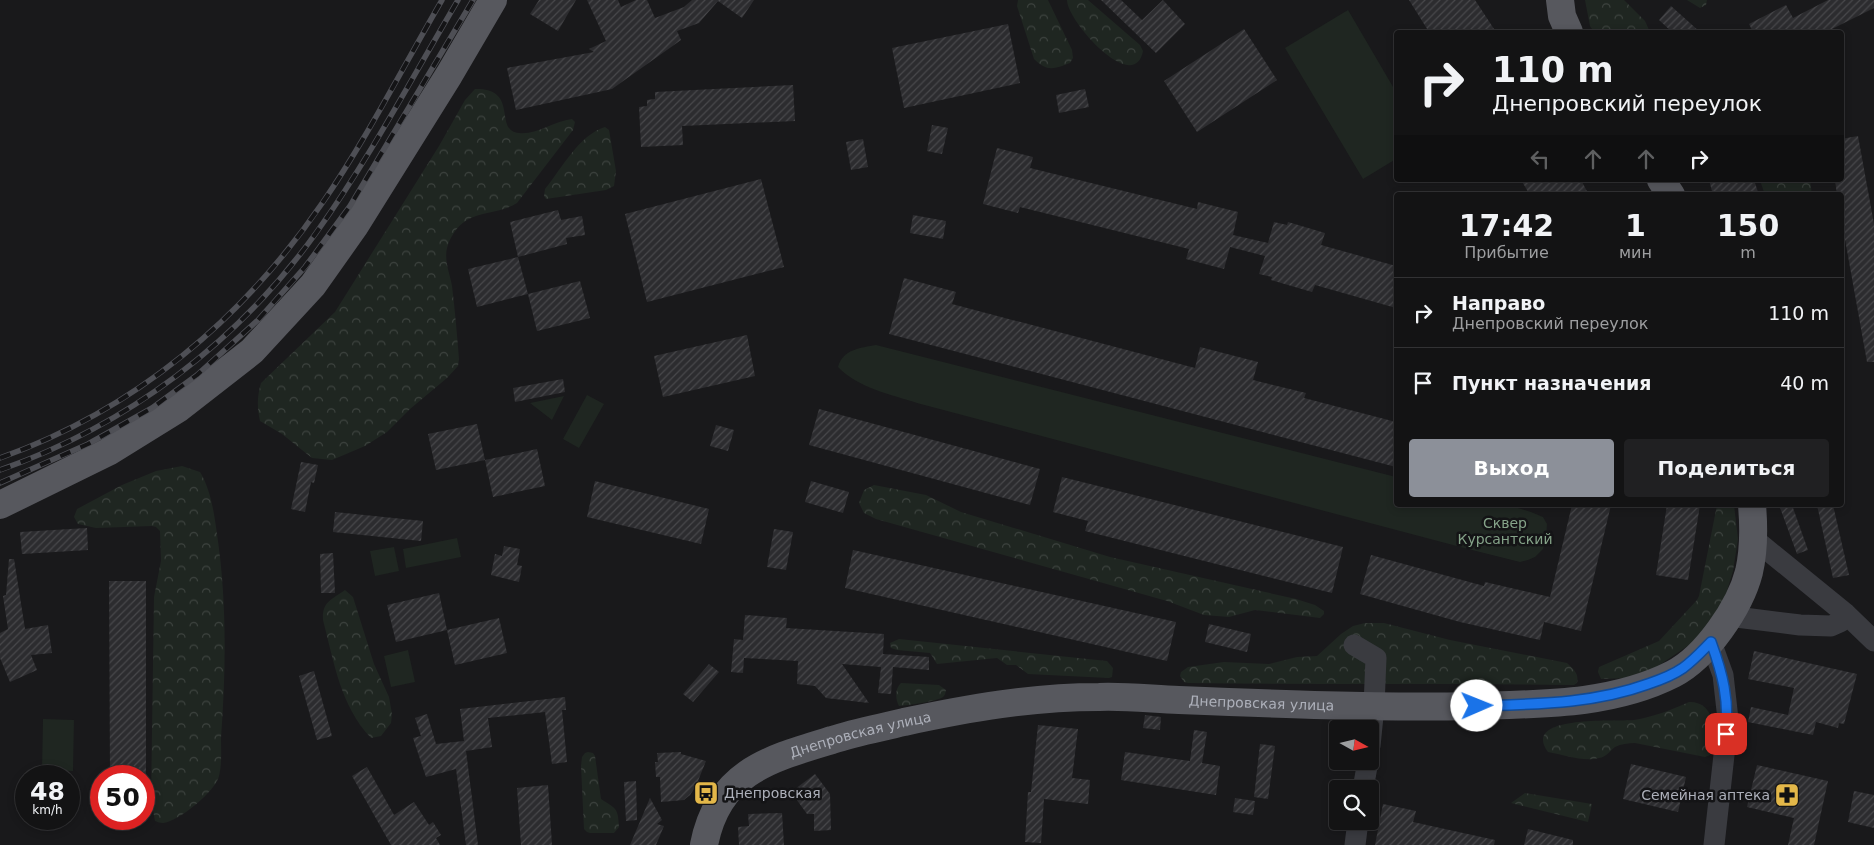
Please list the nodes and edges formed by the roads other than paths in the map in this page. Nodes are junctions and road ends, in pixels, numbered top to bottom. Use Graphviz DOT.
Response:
graph roads {
  1 [pos="493,0"];
  2 [pos="1560,0"];
  3 [pos="1568,30"];
  4 [pos="0,505"];
  5 [pos="1752,507"];
  6 [pos="1754,539"];
  7 [pos="1846,614"];
  8 [pos="1728,616"];
  9 [pos="1874,641"];
  10 [pos="1711,642"];
  11 [pos="1354,644"];
  12 [pos="1374,706"];
  13 [pos="1373,720"];
  14 [pos="1357,830"];
  15 [pos="704,845"];
  16 [pos="1355,845"];
  17 [pos="1714,845"];
  1 -- 4 [label="main road"];
  2 -- 3 [label="main road"];
  5 -- 6 [label="main road, Днепровская улица"];
  6 -- 7 [label="street"];
  6 -- 8 [label="main road, Днепровская улица"];
  7 -- 8 [label="street"];
  7 -- 9 [label="street"];
  8 -- 10 [label="main road, Днепровская улица"];
  10 -- 12 [label="main road, Днепровская улица"];
  10 -- 17 [label="street"];
  11 -- 12 [label="street"];
  12 -- 13 [label="street"];
  12 -- 15 [label="main road, Днепровская улица"];
  14 -- 16 [label="street"];
}
